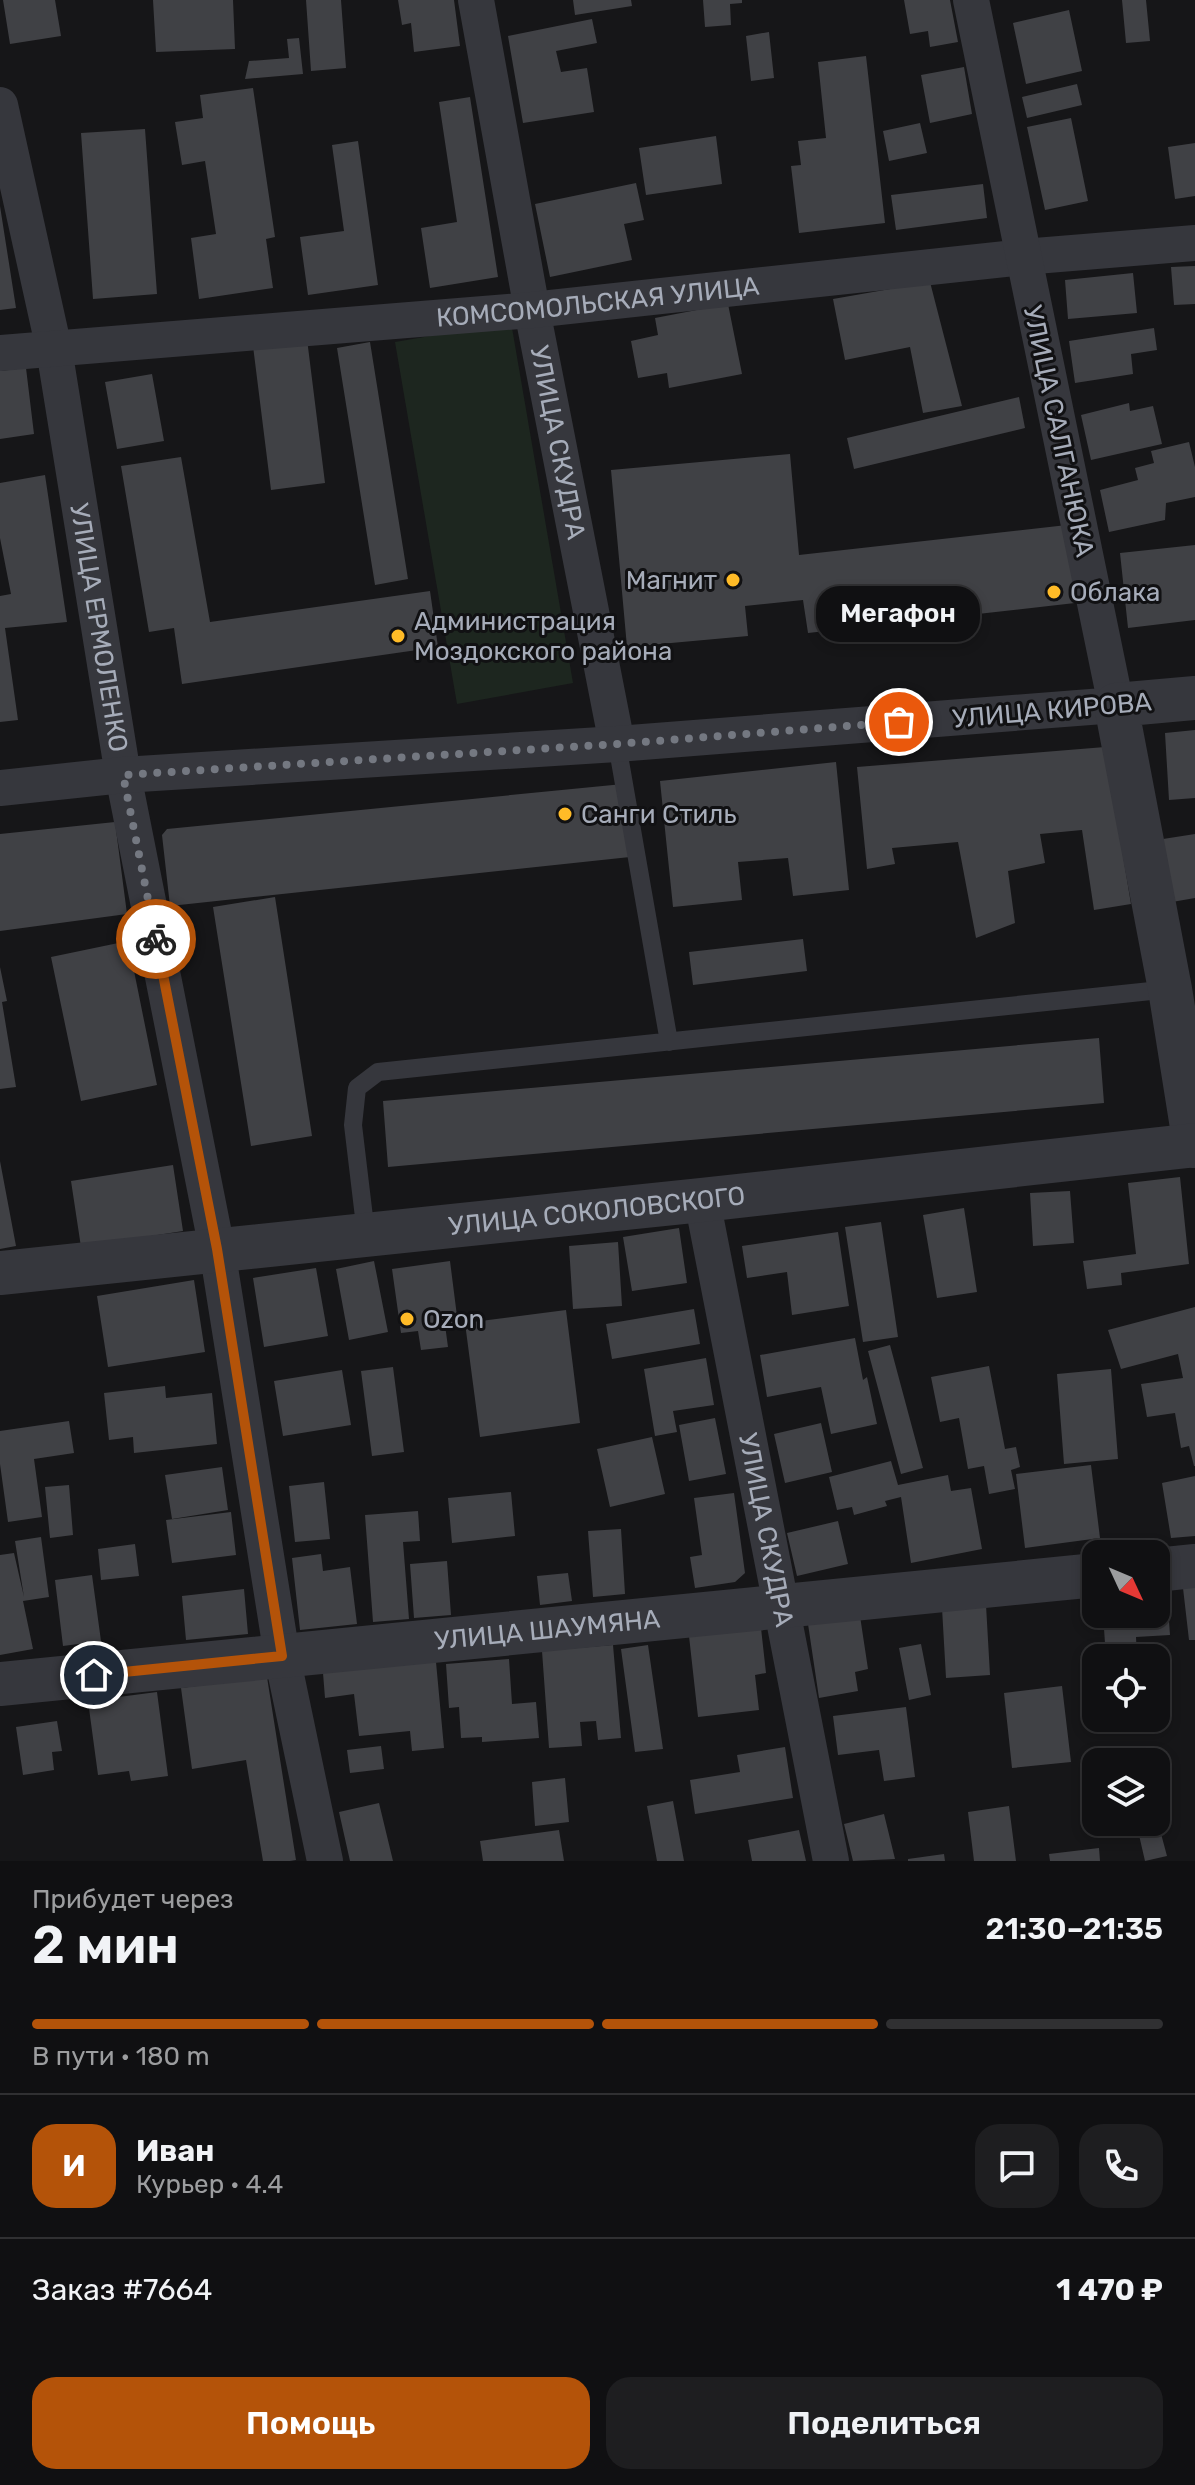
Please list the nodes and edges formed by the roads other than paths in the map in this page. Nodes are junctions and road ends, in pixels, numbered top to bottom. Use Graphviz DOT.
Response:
graph roads {
  1 [pos="476,0"];
  2 [pos="971,0"];
  3 [pos="0,105"];
  4 [pos="1195,243"];
  5 [pos="1023,257"];
  6 [pos="532,310"];
  7 [pos="54,349"];
  8 [pos="0,353"];
  9 [pos="1195,698"];
  10 [pos="1116,705"];
  11 [pos="617,744"];
  12 [pos="123,775"];
  13 [pos="0,788"];
  14 [pos="1170,989"];
  15 [pos="669,1042"];
  16 [pos="1195,1145"];
  17 [pos="702,1200"];
  18 [pos="366,1234"];
  19 [pos="217,1249"];
  20 [pos="0,1273"];
  21 [pos="1195,1566"];
  22 [pos="1170,1569"];
  23 [pos="1082,1576"];
  24 [pos="780,1607"];
  25 [pos="282,1656"];
  26 [pos="0,1684"];
  27 [pos="325,1861"];
  28 [pos="831,1861"];
  1 -- 6 [label="street, УЛИЦА СКУДРА"];
  2 -- 5 [label="street, УЛИЦА САЛГАНЮКА"];
  3 -- 7 [label="street, УЛИЦА ЕРМОЛЕНКО"];
  4 -- 5 [label="street, КОМСОМОЛЬСКАЯ УЛИЦА"];
  5 -- 6 [label="street, КОМСОМОЛЬСКАЯ УЛИЦА"];
  5 -- 10 [label="street, УЛИЦА САЛГАНЮКА"];
  6 -- 7 [label="street, КОМСОМОЛЬСКАЯ УЛИЦА"];
  6 -- 11 [label="street, УЛИЦА СКУДРА"];
  7 -- 8 [label="street, КОМСОМОЛЬСКАЯ УЛИЦА"];
  7 -- 12 [label="street, УЛИЦА ЕРМОЛЕНКО"];
  9 -- 10 [label="street, УЛИЦА КИРОВА"];
  10 -- 11 [label="street, УЛИЦА КИРОВА"];
  10 -- 14 [label="street, УЛИЦА САЛГАНЮКА"];
  11 -- 12 [label="street, УЛИЦА КИРОВА"];
  11 -- 15 [label="lane"];
  12 -- 13 [label="street, УЛИЦА КИРОВА"];
  12 -- 19 [label="street, УЛИЦА ЕРМОЛЕНКО"];
  14 -- 15 [label="lane"];
  14 -- 16 [label="street, УЛИЦА САЛГАНЮКА"];
  15 -- 18 [label="lane"];
  16 -- 17 [label="street, УЛИЦА СОКОЛОВСКОГО"];
  17 -- 18 [label="street, УЛИЦА СОКОЛОВСКОГО"];
  17 -- 24 [label="street, УЛИЦА СКУДРА"];
  18 -- 19 [label="street, УЛИЦА СОКОЛОВСКОГО"];
  19 -- 20 [label="street, УЛИЦА СОКОЛОВСКОГО"];
  19 -- 25 [label="street, УЛИЦА ЕРМОЛЕНКО"];
  21 -- 22 [label="street"];
  23 -- 24 [label="street, УЛИЦА ШАУМЯНА"];
  24 -- 25 [label="street, УЛИЦА ШАУМЯНА"];
  24 -- 28 [label="street, УЛИЦА СКУДРА"];
  25 -- 26 [label="street, УЛИЦА ШАУМЯНА"];
  25 -- 27 [label="street, УЛИЦА ЕРМОЛЕНКО"];
}
